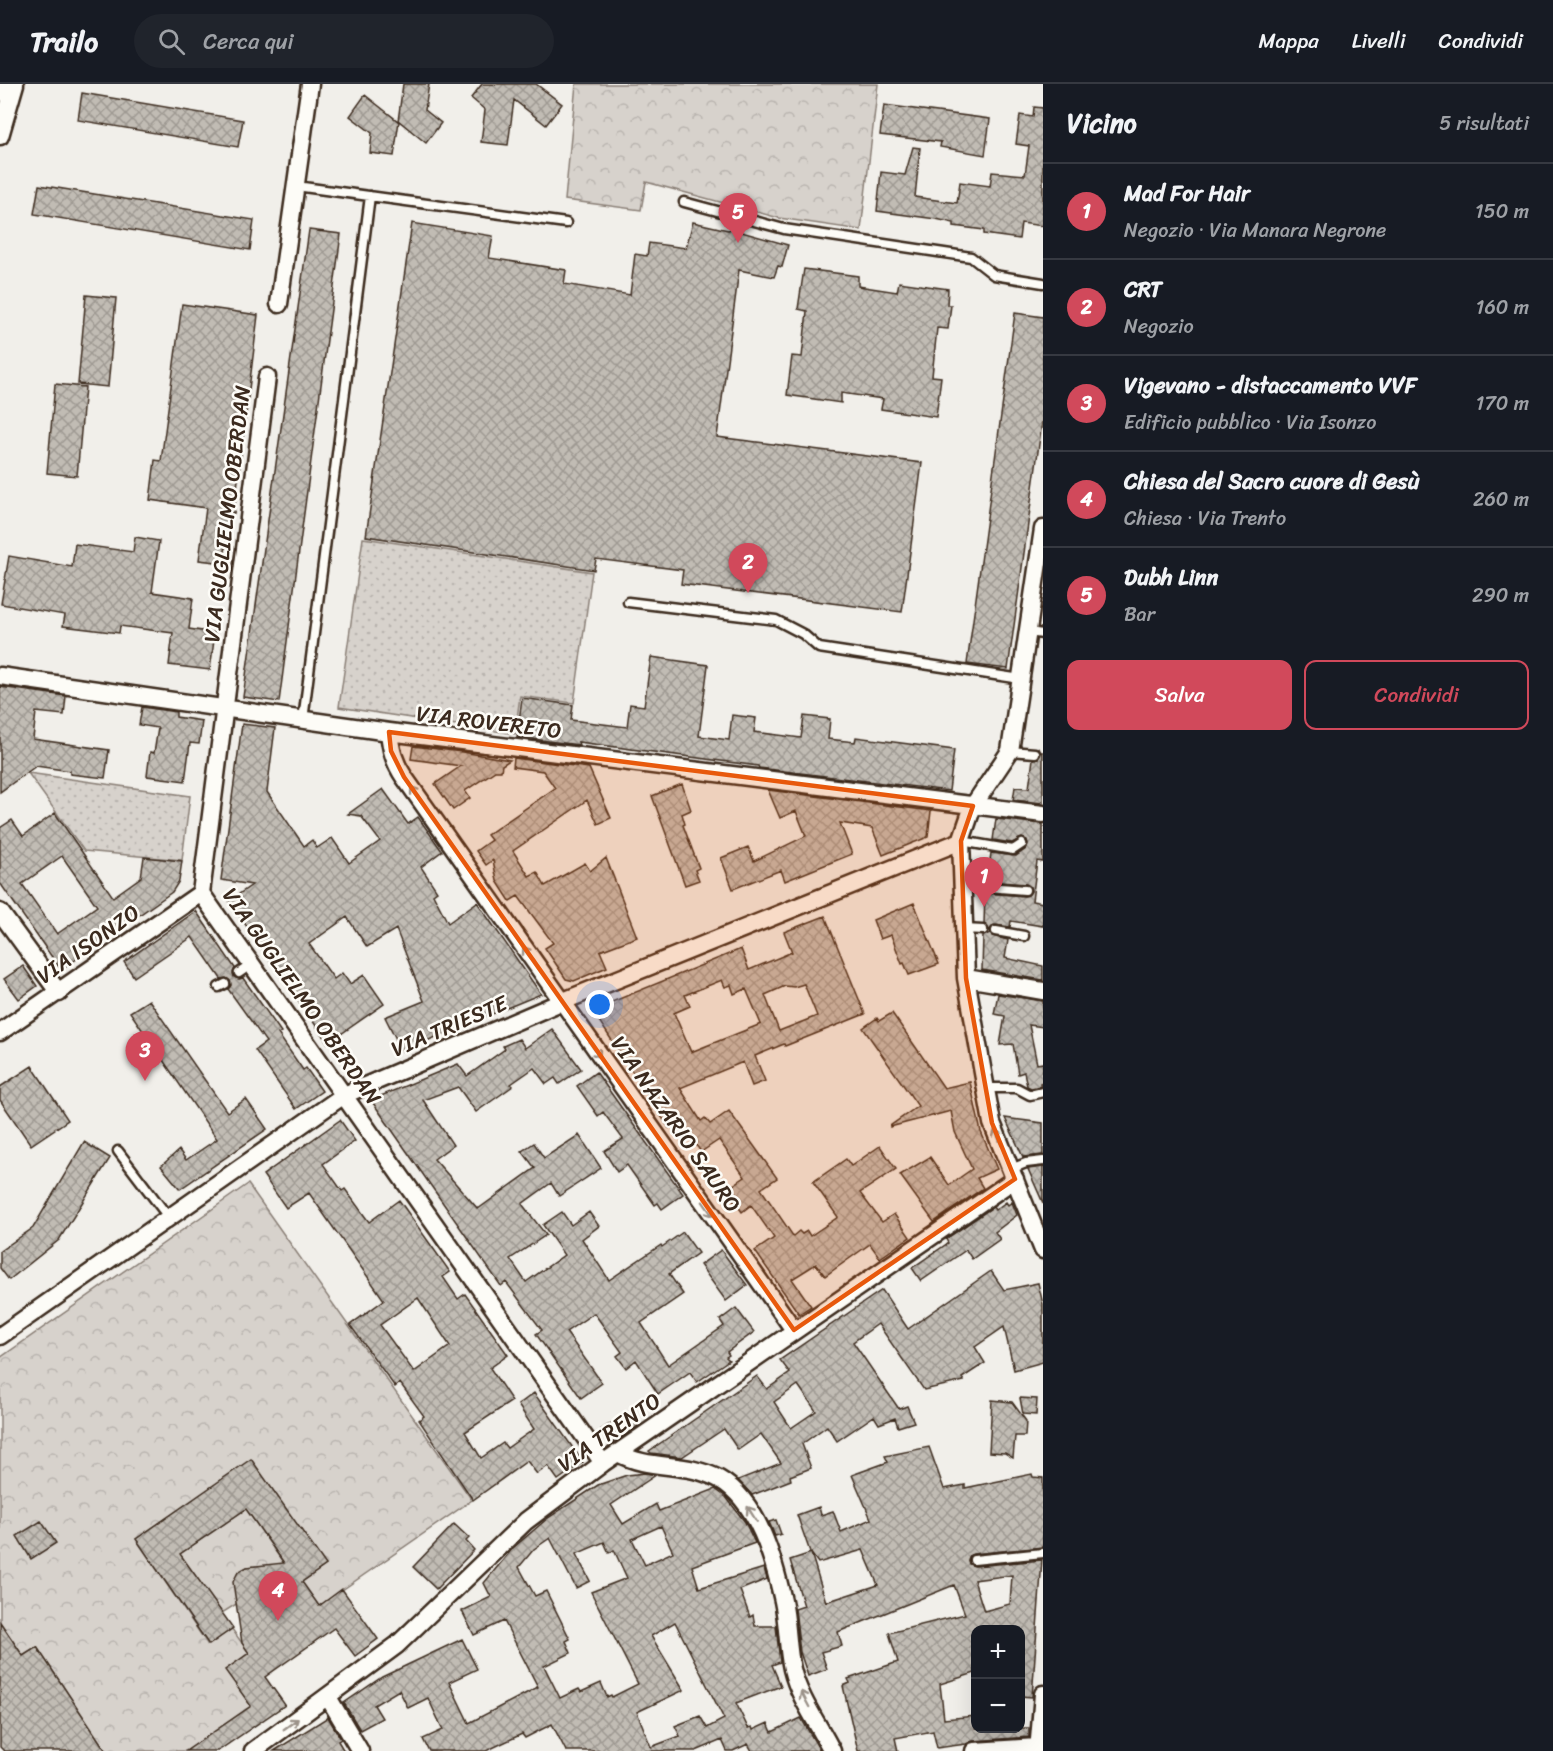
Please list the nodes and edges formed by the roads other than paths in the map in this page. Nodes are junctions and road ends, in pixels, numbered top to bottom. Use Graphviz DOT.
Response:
graph roads {
  1 [pos="10,84"];
  2 [pos="15,84"];
  3 [pos="310,84"];
  4 [pos="0,90"];
  5 [pos="0,136"];
  6 [pos="296,186"];
  7 [pos="370,196"];
  8 [pos="684,202"];
  9 [pos="566,223"];
  10 [pos="1043,283"];
  11 [pos="279,304"];
  12 [pos="267,377"];
  13 [pos="1043,529"];
  14 [pos="1040,576"];
  15 [pos="628,602"];
  16 [pos="1036,633"];
  17 [pos="0,676"];
  18 [pos="1021,679"];
  19 [pos="226,708"];
  20 [pos="303,720"];
  21 [pos="389,732"];
  22 [pos="1010,750"];
  23 [pos="1035,753"];
  24 [pos="974,806"];
  25 [pos="1043,814"];
  26 [pos="961,841"];
  27 [pos="1022,844"];
  28 [pos="962,885"];
  29 [pos="1025,890"];
  30 [pos="201,892"];
  31 [pos="0,912"];
  32 [pos="964,929"];
  33 [pos="983,930"];
  34 [pos="996,931"];
  35 [pos="1024,936"];
  36 [pos="966,978"];
  37 [pos="1043,992"];
  38 [pos="59,993"];
  39 [pos="561,1002"];
  40 [pos="0,1032"];
  41 [pos="987,1088"];
  42 [pos="1043,1092"];
  43 [pos="344,1095"];
  44 [pos="118,1151"];
  45 [pos="1043,1161"];
  46 [pos="1013,1174"];
  47 [pos="170,1218"];
  48 [pos="1043,1250"];
  49 [pos="794,1330"];
  50 [pos="0,1336"];
  51 [pos="618,1453"];
  52 [pos="603,1462"];
  53 [pos="1043,1553"];
  54 [pos="974,1560"];
  55 [pos="1043,1694"];
  56 [pos="328,1697"];
  57 [pos="1038,1749"];
  58 [pos="253,1751"];
  59 [pos="360,1751"];
  60 [pos="832,1751"];
  61 [pos="974,1751"];
  1 -- 4 [label="street"];
  2 -- 5 [label="street"];
  3 -- 6 [label="street"];
  6 -- 7 [label="lane"];
  6 -- 11 [label="street"];
  7 -- 9 [label="lane"];
  7 -- 20 [label="lane"];
  8 -- 10 [label="lane"];
  12 -- 19 [label="street, VIA GUGLIELMO OBERDAN"];
  13 -- 14 [label="street"];
  14 -- 16 [label="street"];
  15 -- 18 [label="lane"];
  16 -- 18 [label="street"];
  17 -- 19 [label="street, VIA ROVERETO"];
  18 -- 22 [label="street"];
  19 -- 20 [label="street, VIA ROVERETO"];
  19 -- 30 [label="street, VIA GUGLIELMO OBERDAN"];
  20 -- 21 [label="street, VIA ROVERETO"];
  21 -- 24 [label="street, VIA ROVERETO"];
  39 -- 21 [label="street, VIA NAZARIO SAURO, one-way"];
  22 -- 23 [label="lane"];
  22 -- 24 [label="street"];
  24 -- 25 [label="street, VIA ROVERETO"];
  24 -- 26 [label="street"];
  26 -- 27 [label="lane"];
  26 -- 28 [label="street"];
  26 -- 39 [label="street, VIA TRIESTE"];
  28 -- 29 [label="lane"];
  28 -- 32 [label="street"];
  30 -- 38 [label="street, VIA ISONZO"];
  30 -- 43 [label="street, VIA GUGLIELMO OBERDAN"];
  31 -- 38 [label="street"];
  32 -- 33 [label="lane"];
  32 -- 36 [label="street"];
  34 -- 35 [label="lane"];
  36 -- 37 [label="street"];
  36 -- 41 [label="street"];
  38 -- 40 [label="street, VIA ISONZO"];
  39 -- 43 [label="street, VIA TRIESTE"];
  39 -- 49 [label="street, VIA NAZARIO SAURO, one-way"];
  41 -- 42 [label="lane"];
  46 -- 41 [label="street, one-way"];
  43 -- 47 [label="street, VIA TRIESTE"];
  43 -- 52 [label="street, VIA GUGLIELMO OBERDAN"];
  44 -- 47 [label="lane"];
  45 -- 46 [label="lane"];
  46 -- 48 [label="street"];
  46 -- 49 [label="street, VIA TRENTO"];
  47 -- 50 [label="street, VIA TRIESTE"];
  49 -- 51 [label="street, VIA TRENTO"];
  51 -- 52 [label="street, VIA TRENTO"];
  60 -- 51 [label="street, one-way"];
  52 -- 56 [label="street, VIA TRENTO"];
  53 -- 54 [label="lane"];
  55 -- 57 [label="street"];
  58 -- 56 [label="street, VIA TRENTO, one-way"];
  56 -- 59 [label="street"];
  57 -- 61 [label="street"];
}
